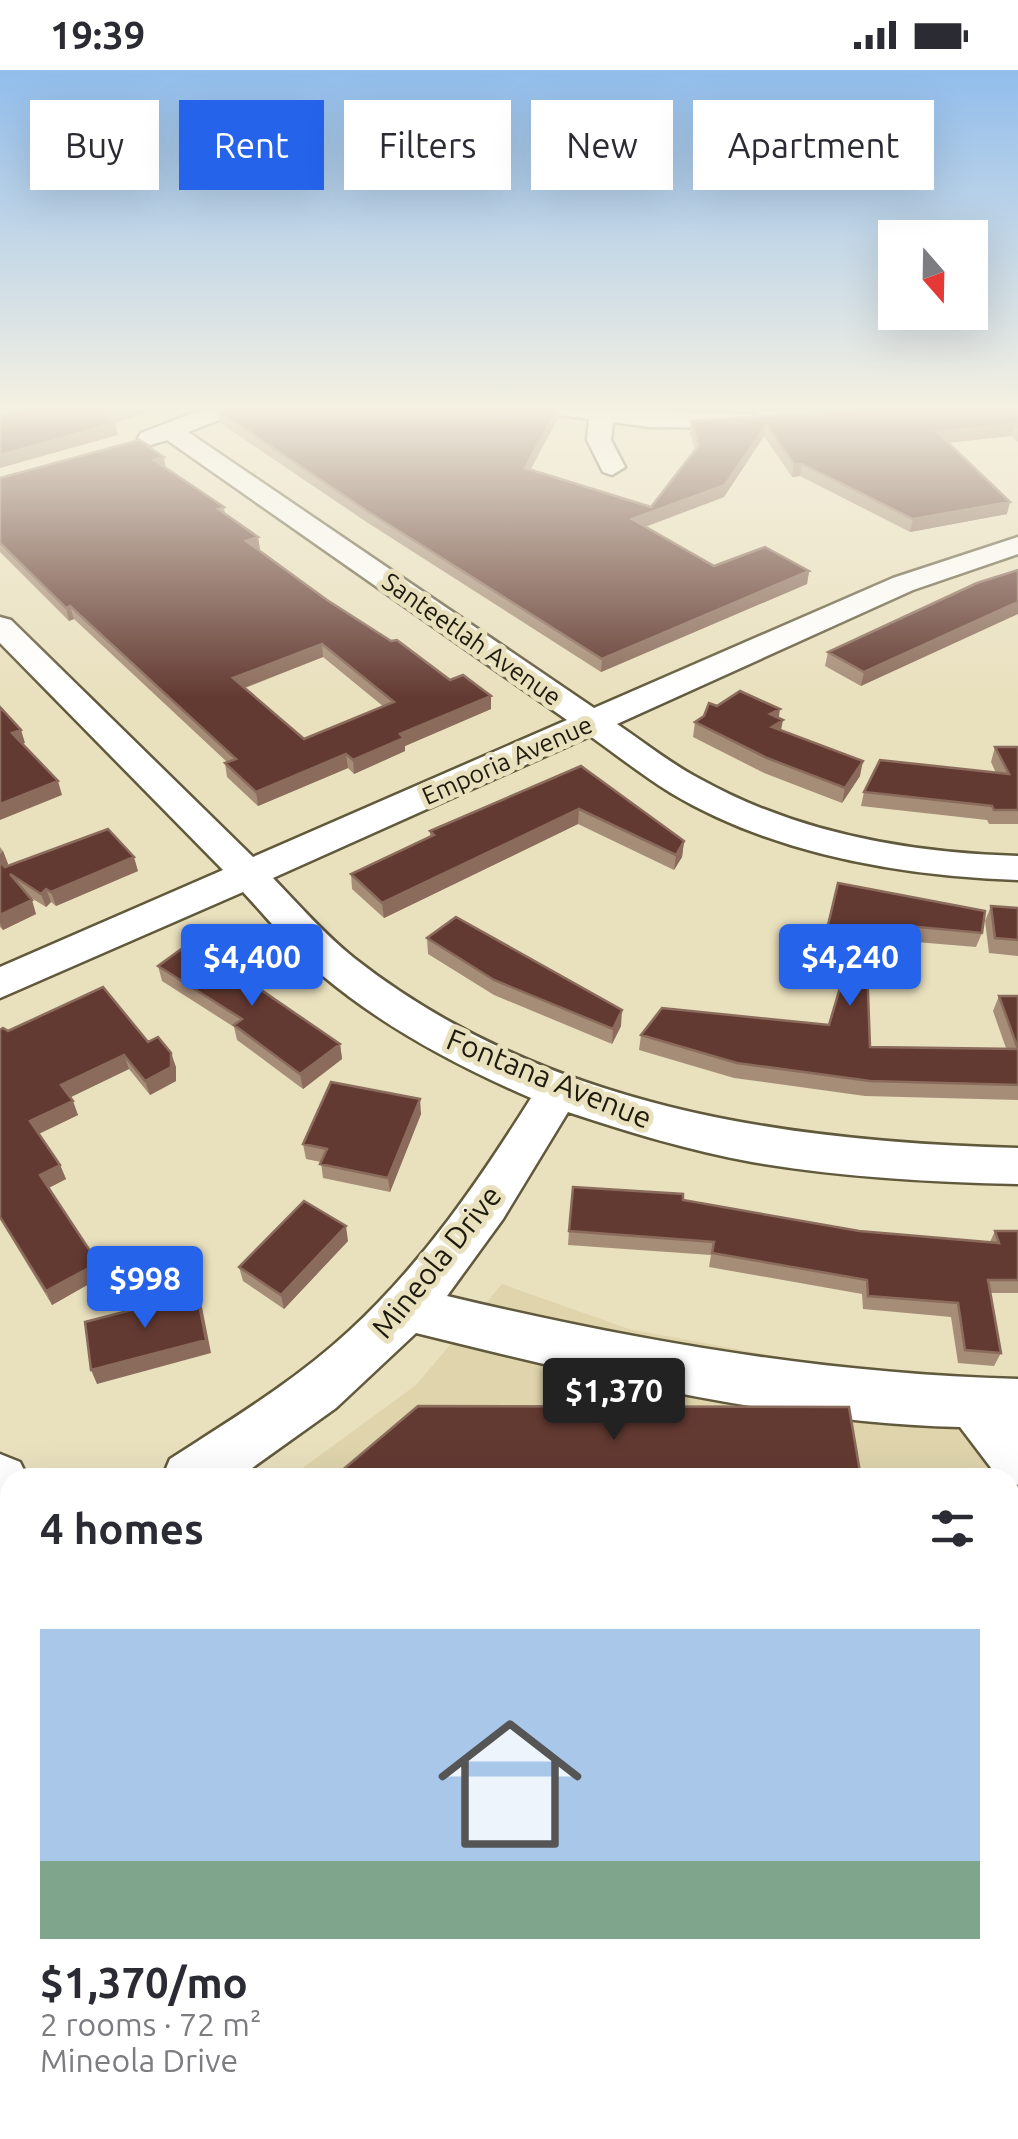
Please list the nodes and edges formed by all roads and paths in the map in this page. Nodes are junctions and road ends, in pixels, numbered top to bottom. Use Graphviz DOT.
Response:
graph roads {
  1 [pos="275,504"];
  2 [pos="1018,545"];
  3 [pos="0,626"];
  4 [pos="592,723"];
  5 [pos="1018,868"];
  6 [pos="248,874"];
  7 [pos="0,984"];
  8 [pos="560,1090"];
  9 [pos="1018,1166"];
  10 [pos="405,1308"];
  11 [pos="996,1404"];
  12 [pos="1018,1459"];
  13 [pos="204,1468"];
  1 -- 4 [label="street, Santeetlah Avenue"];
  2 -- 4 [label="street, Emporia Avenue"];
  3 -- 6 [label="street, Fontana Avenue"];
  4 -- 5 [label="street, Santeetlah Avenue"];
  4 -- 6 [label="street, Emporia Avenue"];
  6 -- 7 [label="street, Emporia Avenue"];
  6 -- 8 [label="street, Fontana Avenue"];
  8 -- 9 [label="street, Fontana Avenue"];
  8 -- 10 [label="street, Mineola Drive"];
  10 -- 11 [label="street"];
  10 -- 13 [label="street, Mineola Drive"];
  11 -- 12 [label="street"];
}
